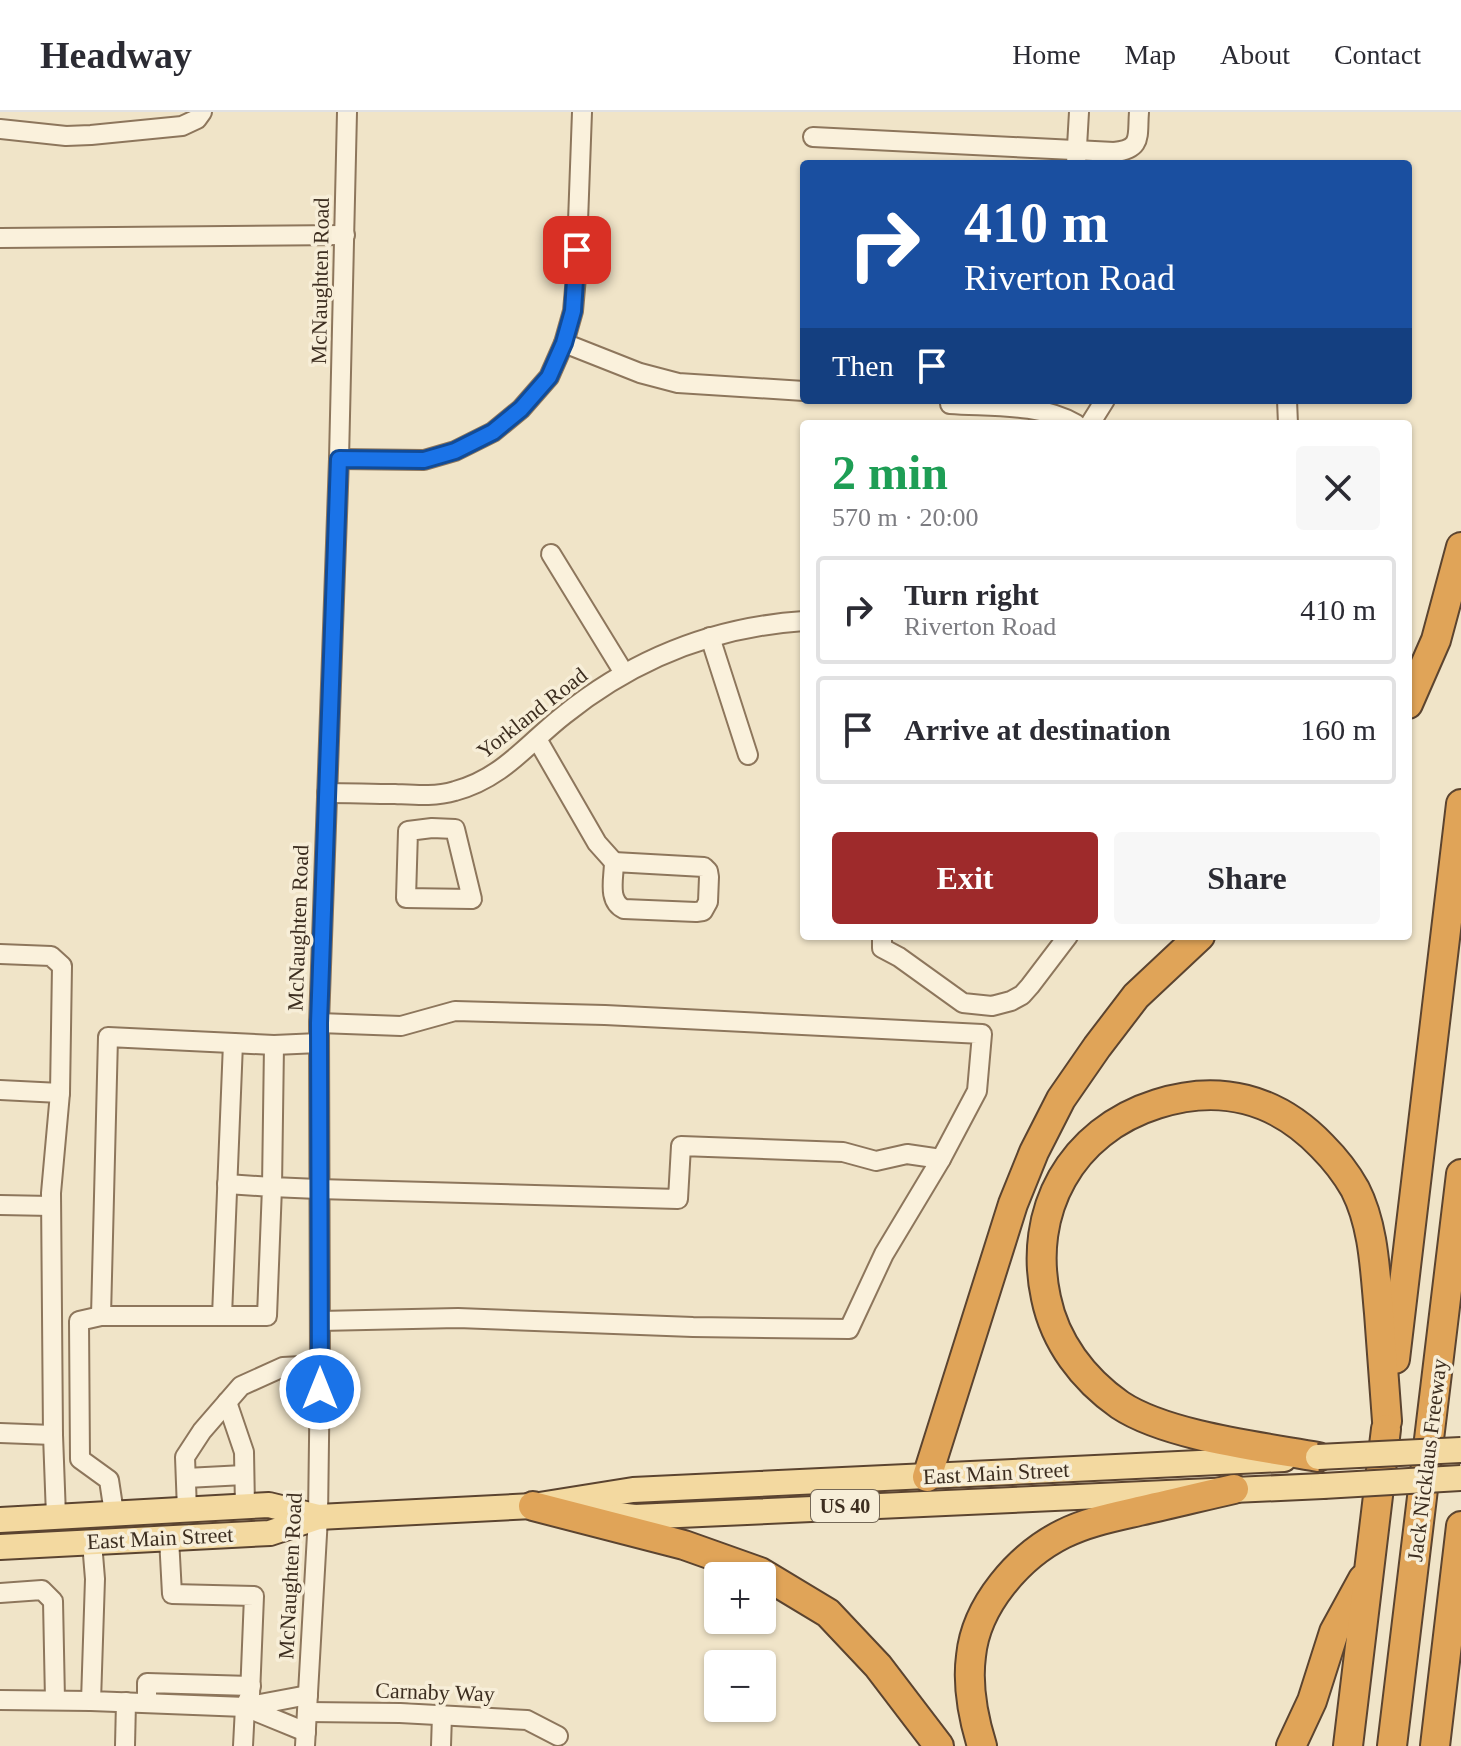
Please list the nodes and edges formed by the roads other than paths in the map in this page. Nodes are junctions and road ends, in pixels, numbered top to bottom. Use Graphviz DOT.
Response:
graph roads {
  1 [pos="202,112"];
  2 [pos="347,112"];
  3 [pos="582,112"];
  4 [pos="1079,112"];
  5 [pos="1139,112"];
  6 [pos="0,129"];
  7 [pos="813,137"];
  8 [pos="1076,157"];
  9 [pos="345,235"];
  10 [pos="0,238"];
  11 [pos="564,343"];
  12 [pos="800,391"];
  13 [pos="950,404"];
  14 [pos="1070,420"];
  15 [pos="339,459"];
  16 [pos="1461,547"];
  17 [pos="551,554"];
  18 [pos="800,621"];
  19 [pos="710,637"];
  20 [pos="624,673"];
  21 [pos="1412,695"];
  22 [pos="537,739"];
  23 [pos="748,755"];
  24 [pos="327,793"];
  25 [pos="428,795"];
  26 [pos="1461,804"];
  27 [pos="432,828"];
  28 [pos="614,862"];
  29 [pos="1065,940"];
  30 [pos="1196,940"];
  31 [pos="882,942"];
  32 [pos="0,954"];
  33 [pos="319,1023"];
  34 [pos="233,1043"];
  35 [pos="319,1043"];
  36 [pos="274,1045"];
  37 [pos="0,1090"];
  38 [pos="60,1093"];
  39 [pos="941,1159"];
  40 [pos="1461,1174"];
  41 [pos="227,1184"];
  42 [pos="272,1187"];
  43 [pos="318,1189"];
  44 [pos="0,1205"];
  45 [pos="51,1206"];
  46 [pos="101,1316"];
  47 [pos="222,1316"];
  48 [pos="320,1321"];
  49 [pos="320,1365"];
  50 [pos="227,1402"];
  51 [pos="1387,1421"];
  52 [pos="0,1433"];
  53 [pos="53,1435"];
  54 [pos="1461,1450"];
  55 [pos="1318,1457"];
  56 [pos="244,1475"];
  57 [pos="927,1477"];
  58 [pos="186,1478"];
  59 [pos="1461,1478"];
  60 [pos="1234,1489"];
  61 [pos="533,1506"];
  62 [pos="245,1507"];
  63 [pos="187,1510"];
  64 [pos="114,1513"];
  65 [pos="56,1516"];
  66 [pos="318,1517"];
  67 [pos="0,1520"];
  68 [pos="1461,1526"];
  69 [pos="169,1538"];
  70 [pos="92,1542"];
  71 [pos="0,1547"];
  72 [pos="1370,1567"];
  73 [pos="0,1593"];
  74 [pos="251,1686"];
  75 [pos="0,1700"];
  76 [pos="55,1700"];
  77 [pos="91,1701"];
  78 [pos="126,1702"];
  79 [pos="147,1703"];
  80 [pos="307,1703"];
  81 [pos="245,1707"];
  82 [pos="442,1715"];
  83 [pos="558,1736"];
  84 [pos="305,1739"];
  85 [pos="125,1746"];
  86 [pos="243,1746"];
  87 [pos="441,1746"];
  88 [pos="939,1746"];
  89 [pos="982,1746"];
  90 [pos="1291,1746"];
  91 [pos="1348,1746"];
  92 [pos="1392,1746"];
  93 [pos="1435,1746"];
  1 -- 6 [label="street"];
  2 -- 9 [label="street, McNaughten Road"];
  3 -- 11 [label="street"];
  4 -- 8 [label="street"];
  5 -- 8 [label="street"];
  7 -- 8 [label="street"];
  9 -- 10 [label="street"];
  9 -- 15 [label="street, McNaughten Road"];
  11 -- 12 [label="street"];
  11 -- 15 [label="street"];
  13 -- 14 [label="street"];
  15 -- 24 [label="street, McNaughten Road"];
  16 -- 21 [label="highway"];
  17 -- 20 [label="street"];
  18 -- 19 [label="street, Yorkland Road"];
  19 -- 20 [label="street, Yorkland Road"];
  19 -- 23 [label="street"];
  20 -- 22 [label="street, Yorkland Road"];
  22 -- 25 [label="street, Yorkland Road"];
  22 -- 28 [label="street"];
  24 -- 25 [label="street, Yorkland Road"];
  24 -- 33 [label="street, McNaughten Road"];
  25 -- 27 [label="street"];
  26 -- 51 [label="highway"];
  27 -- 27 [label="street"];
  28 -- 28 [label="street"];
  29 -- 31 [label="street"];
  30 -- 57 [label="highway"];
  32 -- 38 [label="street"];
  33 -- 35 [label="street, McNaughten Road"];
  33 -- 39 [label="street"];
  34 -- 36 [label="street"];
  34 -- 41 [label="street"];
  34 -- 46 [label="street"];
  35 -- 36 [label="street"];
  35 -- 43 [label="street, McNaughten Road"];
  36 -- 42 [label="street"];
  37 -- 38 [label="street"];
  38 -- 45 [label="street"];
  39 -- 43 [label="street"];
  39 -- 48 [label="street"];
  40 -- 92 [label="highway, Jack Nicklaus Freeway"];
  41 -- 42 [label="street"];
  41 -- 47 [label="street"];
  42 -- 43 [label="street"];
  42 -- 47 [label="street"];
  43 -- 48 [label="street, McNaughten Road"];
  44 -- 45 [label="street"];
  45 -- 53 [label="street"];
  46 -- 47 [label="street"];
  46 -- 64 [label="street"];
  48 -- 49 [label="street, McNaughten Road"];
  49 -- 50 [label="street"];
  49 -- 66 [label="street, McNaughten Road"];
  50 -- 56 [label="street"];
  50 -- 58 [label="street"];
  51 -- 55 [label="highway"];
  51 -- 72 [label="highway"];
  52 -- 53 [label="street"];
  53 -- 65 [label="street"];
  54 -- 55 [label="main road, East Main Street / US 40, bridge"];
  55 -- 57 [label="main road, East Main Street / US 40"];
  56 -- 58 [label="street"];
  56 -- 62 [label="street"];
  57 -- 61 [label="main road, East Main Street / US 40"];
  58 -- 63 [label="street"];
  59 -- 60 [label="main road, East Main Street / US 40, bridge"];
  60 -- 61 [label="main road, East Main Street / US 40"];
  60 -- 89 [label="highway"];
  61 -- 66 [label="main road, East Main Street / US 40"];
  61 -- 88 [label="highway"];
  62 -- 63 [label="main road, East Main Street / US 40"];
  62 -- 66 [label="main road, East Main Street / US 40"];
  63 -- 64 [label="main road, East Main Street / US 40"];
  64 -- 65 [label="main road, East Main Street / US 40"];
  65 -- 67 [label="main road, East Main Street / US 40"];
  66 -- 69 [label="main road, East Main Street / US 40"];
  66 -- 80 [label="street, McNaughten Road"];
  68 -- 93 [label="highway, Jack Nicklaus Freeway"];
  69 -- 70 [label="main road, East Main Street / US 40"];
  69 -- 74 [label="street"];
  70 -- 71 [label="main road, East Main Street / US 40"];
  70 -- 77 [label="street"];
  72 -- 90 [label="highway"];
  72 -- 91 [label="highway"];
  73 -- 76 [label="street"];
  74 -- 79 [label="street"];
  74 -- 81 [label="street"];
  75 -- 76 [label="street"];
  76 -- 77 [label="street"];
  77 -- 78 [label="street"];
  78 -- 79 [label="street"];
  78 -- 85 [label="street"];
  79 -- 81 [label="street"];
  80 -- 81 [label="street, Carnaby Way"];
  80 -- 82 [label="street, Carnaby Way"];
  80 -- 84 [label="street, McNaughten Road"];
  81 -- 84 [label="street"];
  81 -- 86 [label="street"];
  82 -- 83 [label="street, Carnaby Way"];
  82 -- 87 [label="street"];
}
